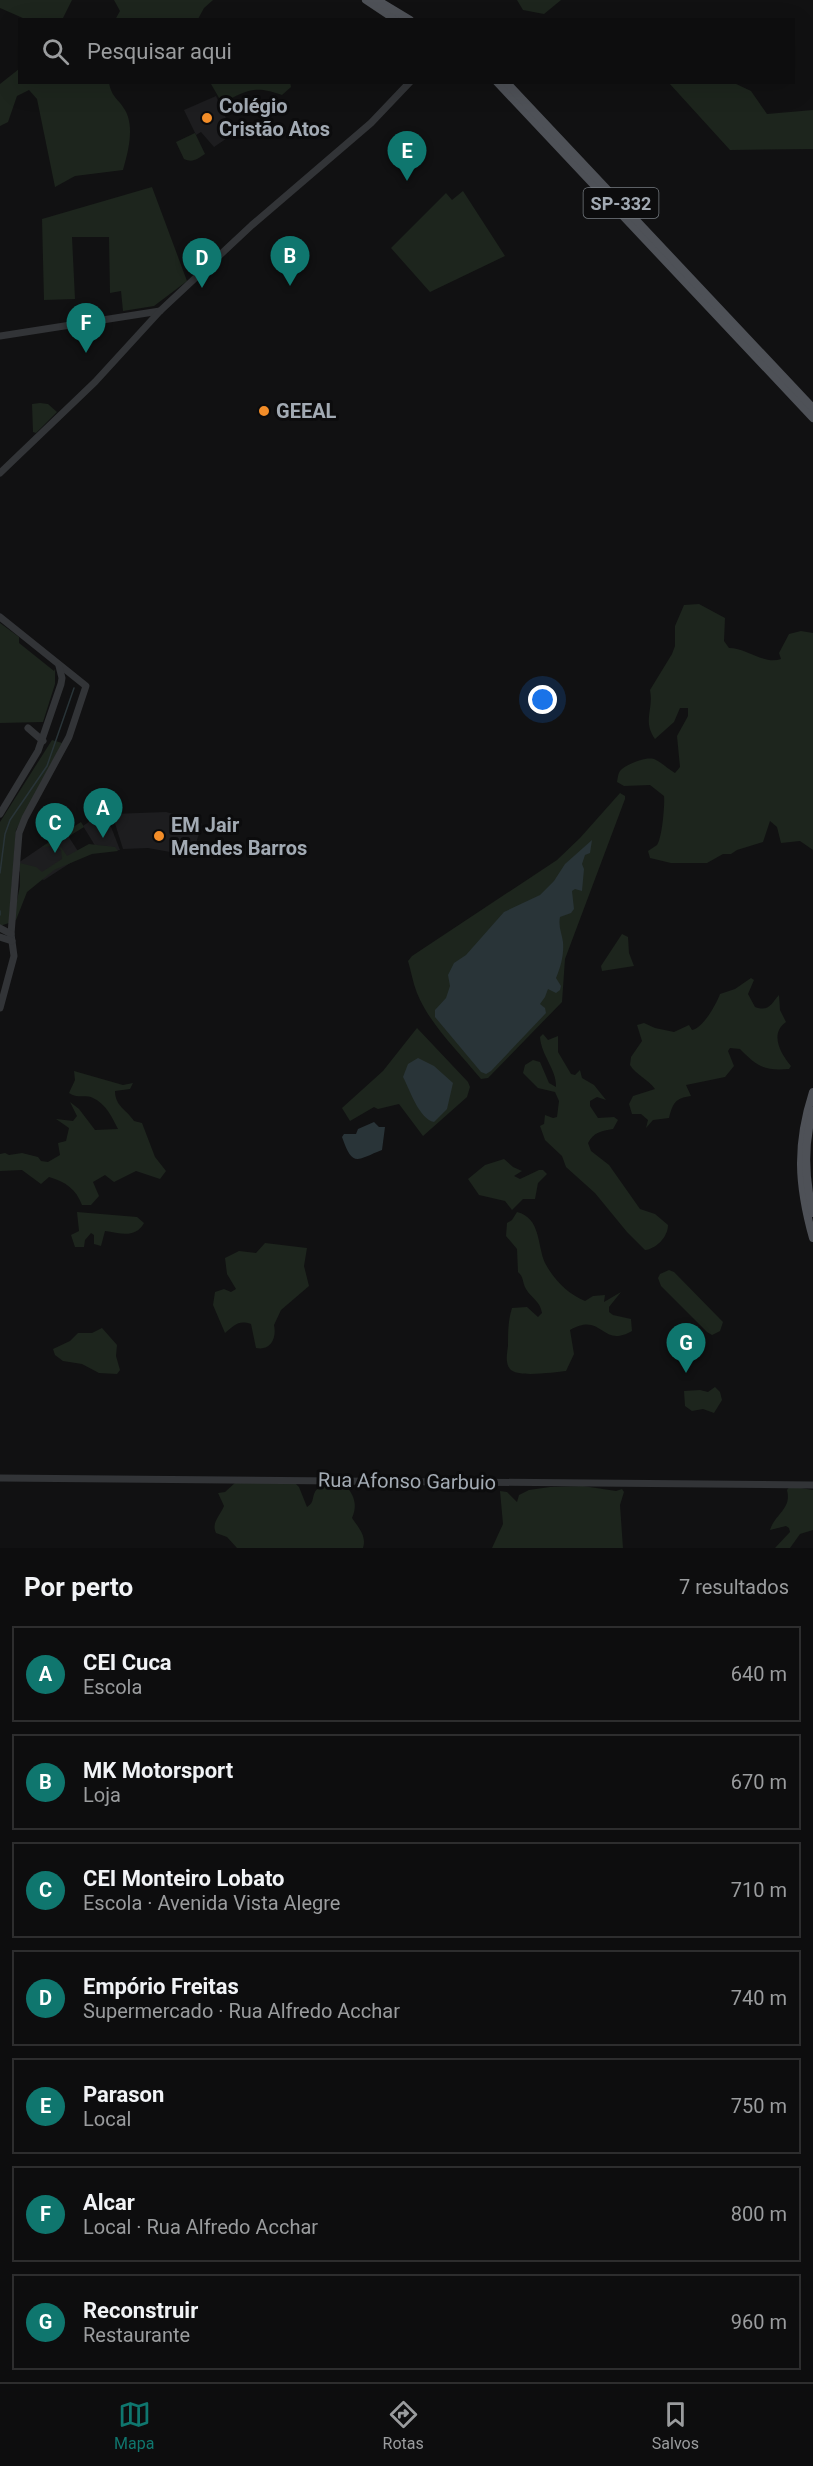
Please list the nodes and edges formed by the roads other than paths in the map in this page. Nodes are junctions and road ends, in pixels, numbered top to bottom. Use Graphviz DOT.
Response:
graph roads {
  1 [pos="366,0"];
  2 [pos="376,0"];
  3 [pos="393,18"];
  4 [pos="407,18"];
  5 [pos="408,84"];
  6 [pos="499,84"];
  7 [pos="508,84"];
  8 [pos="160,311"];
  9 [pos="736,324"];
  10 [pos="0,336"];
  11 [pos="740,340"];
  12 [pos="813,408"];
  13 [pos="813,418"];
  14 [pos="0,473"];
  15 [pos="0,617"];
  16 [pos="58,663"];
  17 [pos="28,728"];
  18 [pos="43,741"];
  19 [pos="0,814"];
  20 [pos="0,928"];
  21 [pos="0,937"];
  22 [pos="11,938"];
  23 [pos="0,1008"];
  24 [pos="813,1092"];
  25 [pos="813,1111"];
  26 [pos="813,1213"];
  27 [pos="813,1238"];
  28 [pos="0,1478"];
  29 [pos="813,1485"];
  1 -- 3 [label="main road"];
  2 -- 4 [label="main road"];
  5 -- 8 [label="street"];
  6 -- 11 [label="main road, SP-332"];
  7 -- 9 [label="main road, SP-332"];
  8 -- 10 [label="street"];
  8 -- 14 [label="street"];
  9 -- 11 [label="main road"];
  9 -- 12 [label="main road, SP-332"];
  11 -- 13 [label="main road, SP-332"];
  15 -- 16 [label="street"];
  16 -- 18 [label="street"];
  16 -- 22 [label="street"];
  17 -- 18 [label="street"];
  18 -- 19 [label="street"];
  20 -- 22 [label="street"];
  21 -- 22 [label="street"];
  22 -- 23 [label="street"];
  24 -- 27 [label="main road"];
  25 -- 26 [label="main road"];
  28 -- 29 [label="street, Rua Afonso Garbuio"];
}
